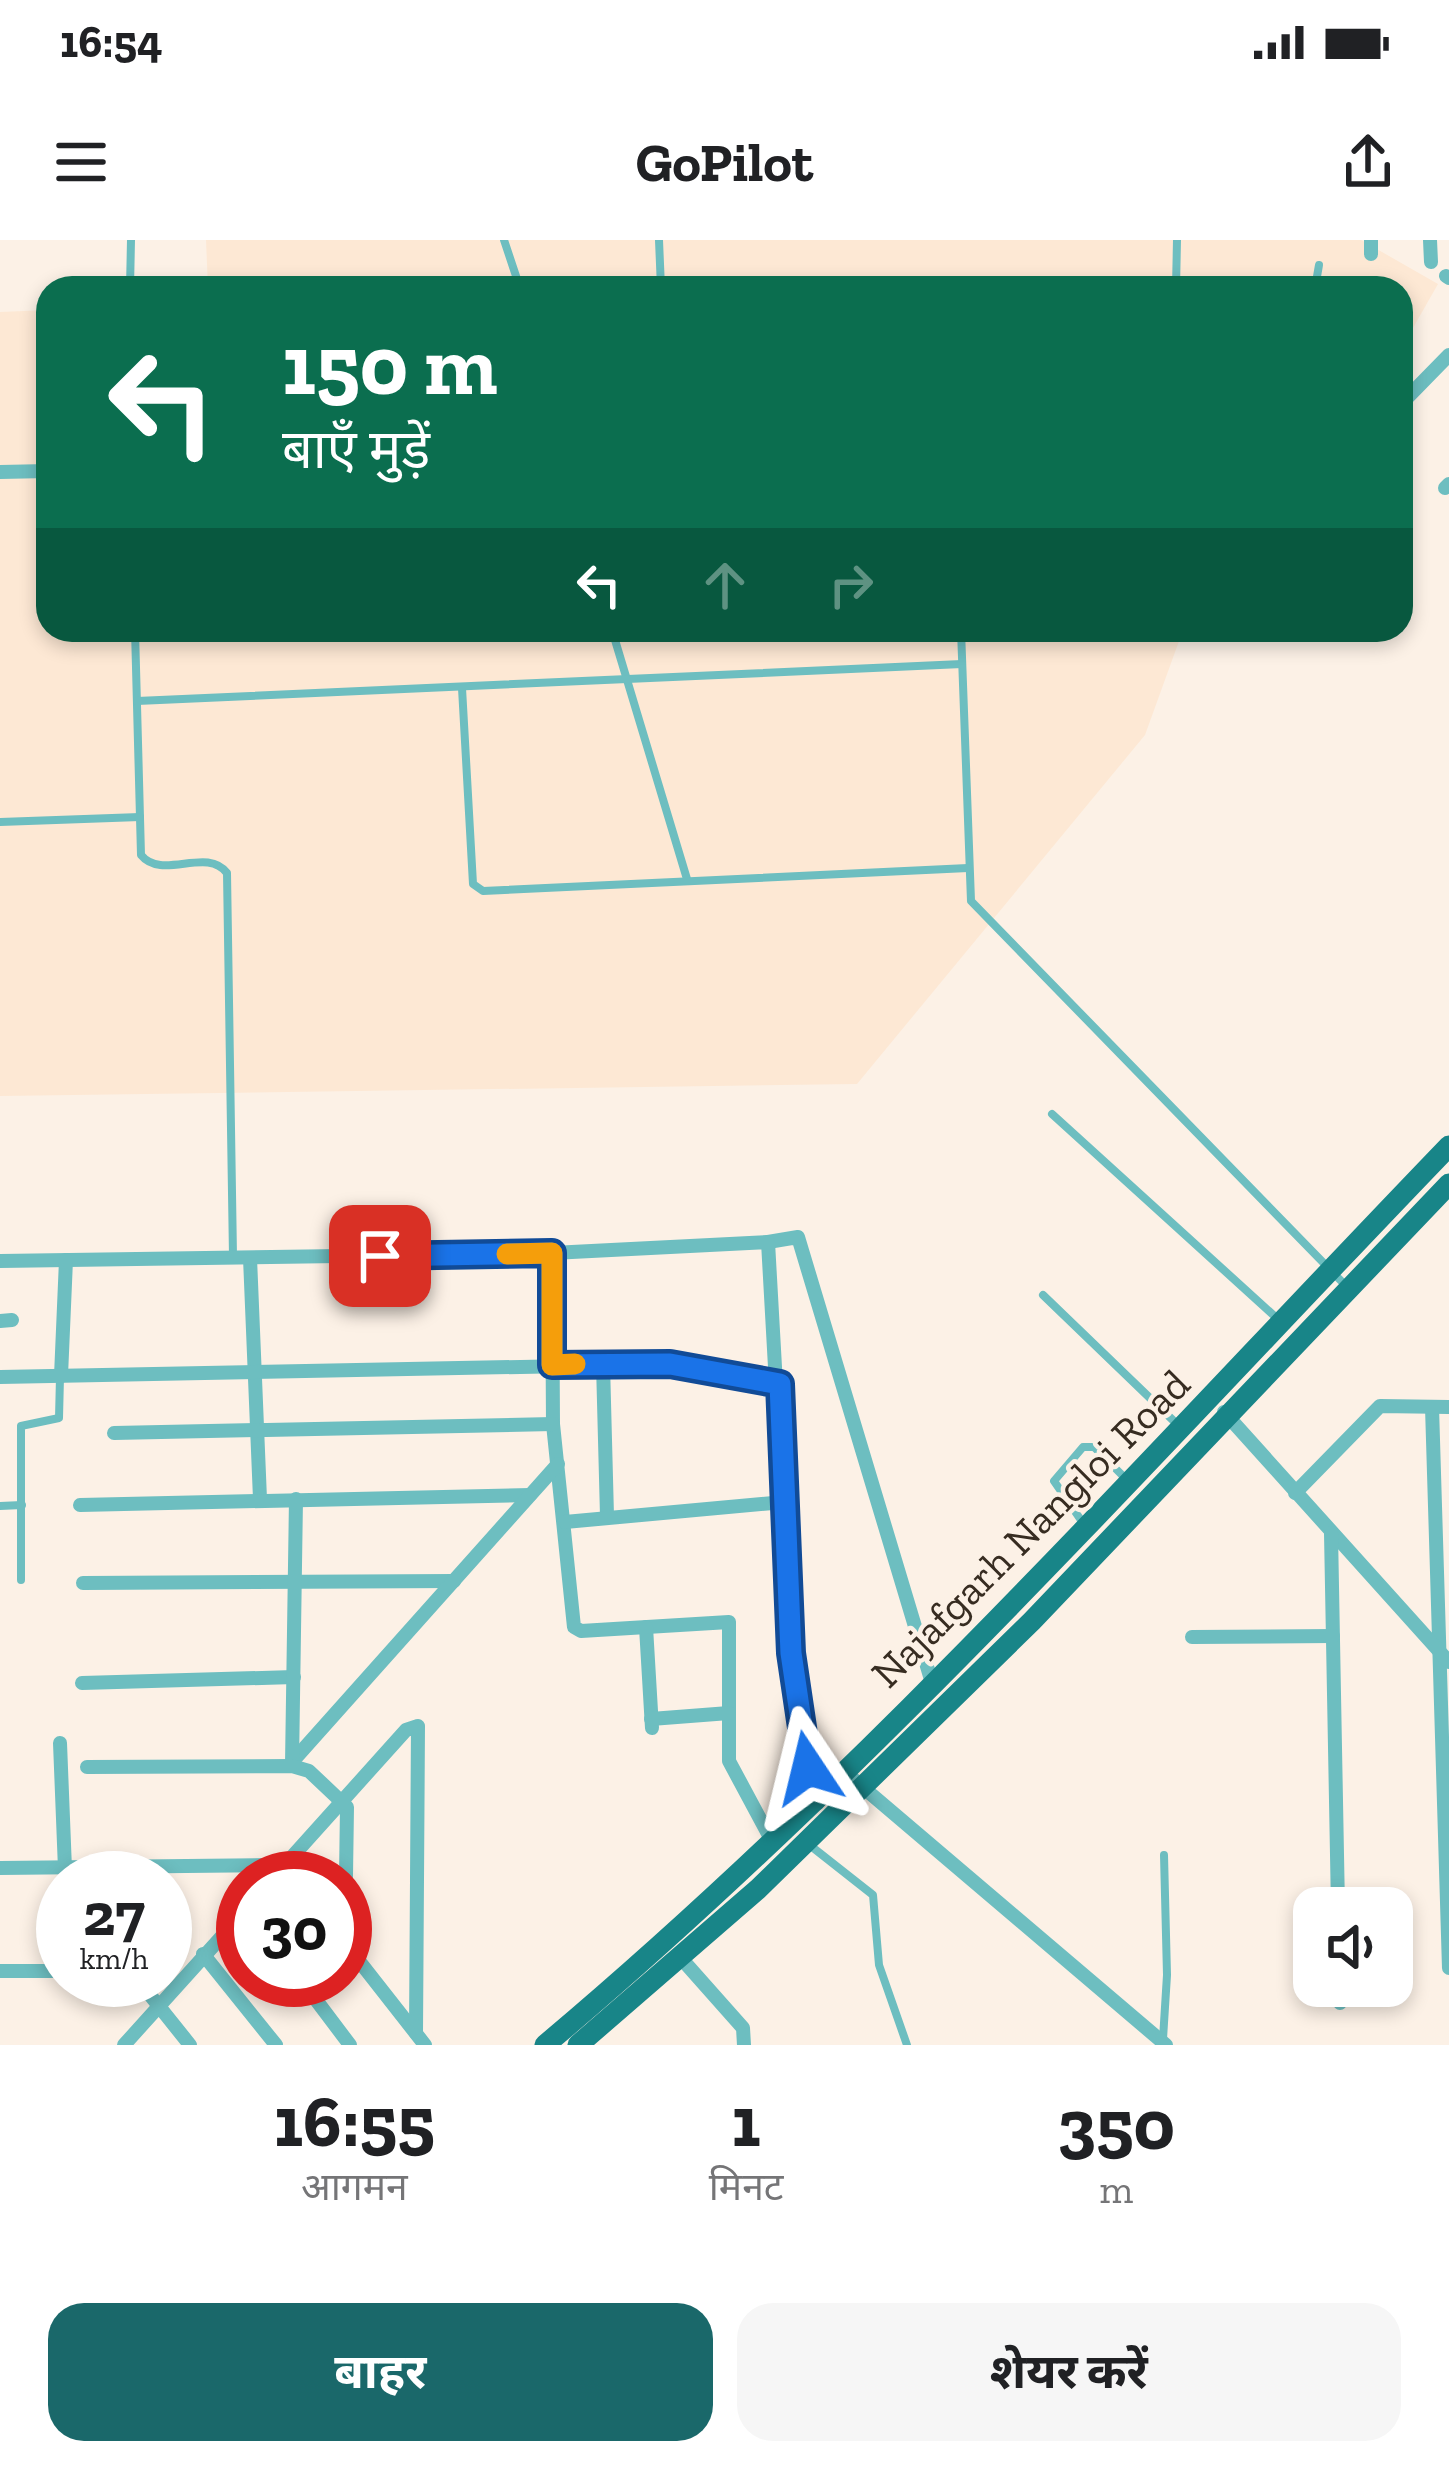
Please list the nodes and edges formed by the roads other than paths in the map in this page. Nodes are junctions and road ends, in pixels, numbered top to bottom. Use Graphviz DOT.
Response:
graph roads {
  1 [pos="130,240"];
  2 [pos="504,240"];
  3 [pos="659,240"];
  4 [pos="1178,240"];
  5 [pos="1430,240"];
  6 [pos="1431,262"];
  7 [pos="1319,265"];
  8 [pos="130,276"];
  9 [pos="516,276"];
  10 [pos="660,276"];
  11 [pos="1176,276"];
  12 [pos="1317,276"];
  13 [pos="1449,355"];
  14 [pos="1413,391"];
  15 [pos="36,471"];
  16 [pos="0,472"];
  17 [pos="135,642"];
  18 [pos="616,642"];
  19 [pos="961,642"];
  20 [pos="962,664"];
  21 [pos="627,681"];
  22 [pos="461,688"];
  23 [pos="137,701"];
  24 [pos="140,817"];
  25 [pos="0,822"];
  26 [pos="968,868"];
  27 [pos="687,879"];
  28 [pos="1052,1114"];
  29 [pos="1449,1146"];
  30 [pos="1449,1184"];
  31 [pos="768,1242"];
  32 [pos="552,1253"];
  33 [pos="233,1258"];
  34 [pos="250,1258"];
  35 [pos="66,1260"];
  36 [pos="0,1261"];
  37 [pos="1331,1272"];
  38 [pos="1349,1289"];
  39 [pos="1043,1295"];
  40 [pos="1282,1323"];
  41 [pos="602,1364"];
  42 [pos="552,1365"];
  43 [pos="256,1372"];
  44 [pos="61,1376"];
  45 [pos="0,1377"];
  46 [pos="780,1384"];
  47 [pos="1212,1400"];
  48 [pos="1432,1407"];
  49 [pos="1449,1407"];
  50 [pos="1230,1419"];
  51 [pos="553,1424"];
  52 [pos="1183,1430"];
  53 [pos="258,1431"];
  54 [pos="114,1433"];
  55 [pos="558,1464"];
  56 [pos="1134,1481"];
  57 [pos="1295,1493"];
  58 [pos="530,1495"];
  59 [pos="1155,1496"];
  60 [pos="260,1499"];
  61 [pos="296,1499"];
  62 [pos="784,1502"];
  63 [pos="22,1505"];
  64 [pos="80,1505"];
  65 [pos="0,1506"];
  66 [pos="607,1516"];
  67 [pos="565,1522"];
  68 [pos="1088,1529"];
  69 [pos="1331,1533"];
  70 [pos="1044,1573"];
  71 [pos="21,1580"];
  72 [pos="297,1580"];
  73 [pos="454,1581"];
  74 [pos="83,1583"];
  75 [pos="1062,1591"];
  76 [pos="646,1627"];
  77 [pos="1333,1636"];
  78 [pos="1192,1637"];
  79 [pos="1436,1649"];
  80 [pos="1449,1662"];
  81 [pos="294,1677"];
  82 [pos="82,1683"];
  83 [pos="932,1683"];
  84 [pos="729,1713"];
  85 [pos="60,1743"];
  86 [pos="292,1764"];
  87 [pos="87,1768"];
  88 [pos="853,1779"];
  89 [pos="344,1801"];
  90 [pos="824,1808"];
  91 [pos="806,1842"];
  92 [pos="773,1844"];
  93 [pos="64,1851"];
  94 [pos="297,1851"];
  95 [pos="349,1851"];
  96 [pos="1164,1855"];
  97 [pos="0,1868"];
  98 [pos="36,1869"];
  99 [pos="1338,1887"];
  100 [pos="216,1940"];
  101 [pos="203,1954"];
  102 [pos="680,1957"];
  103 [pos="192,1967"];
  104 [pos="1449,1968"];
  105 [pos="0,1971"];
  106 [pos="36,1971"];
  107 [pos="372,1978"];
  108 [pos="157,2007"];
  109 [pos="159,2007"];
  110 [pos="321,2007"];
  111 [pos="420,2039"];
  112 [pos="1164,2043"];
  113 [pos="124,2045"];
  114 [pos="190,2045"];
  115 [pos="276,2045"];
  116 [pos="350,2045"];
  117 [pos="545,2045"];
  118 [pos="578,2045"];
  119 [pos="745,2045"];
  120 [pos="907,2045"];
  1 -- 8 [label="lane"];
  2 -- 9 [label="lane"];
  3 -- 10 [label="lane"];
  4 -- 11 [label="lane"];
  5 -- 6 [label="street"];
  7 -- 12 [label="lane"];
  13 -- 14 [label="street"];
  15 -- 16 [label="street"];
  17 -- 23 [label="lane"];
  18 -- 21 [label="lane"];
  19 -- 20 [label="lane"];
  20 -- 21 [label="lane"];
  20 -- 26 [label="lane"];
  21 -- 22 [label="lane"];
  21 -- 27 [label="lane"];
  22 -- 23 [label="lane"];
  22 -- 27 [label="lane"];
  23 -- 24 [label="lane"];
  24 -- 25 [label="lane"];
  24 -- 33 [label="lane"];
  26 -- 27 [label="lane"];
  26 -- 37 [label="lane"];
  28 -- 40 [label="lane"];
  29 -- 37 [label="main road, Najafgarh Nangloi Road"];
  30 -- 38 [label="main road"];
  31 -- 32 [label="street"];
  31 -- 46 [label="street"];
  31 -- 83 [label="street"];
  32 -- 34 [label="street"];
  32 -- 42 [label="street"];
  33 -- 34 [label="street"];
  33 -- 35 [label="street"];
  34 -- 43 [label="street"];
  35 -- 36 [label="street"];
  35 -- 44 [label="street"];
  37 -- 38 [label="lane"];
  37 -- 40 [label="main road, Najafgarh Nangloi Road"];
  38 -- 50 [label="main road"];
  39 -- 52 [label="lane"];
  40 -- 47 [label="main road, Najafgarh Nangloi Road"];
  41 -- 42 [label="street"];
  41 -- 46 [label="street"];
  41 -- 66 [label="street"];
  42 -- 43 [label="street"];
  42 -- 51 [label="street"];
  43 -- 44 [label="street"];
  43 -- 53 [label="street"];
  44 -- 45 [label="street"];
  44 -- 63 [label="lane"];
  46 -- 62 [label="street"];
  47 -- 50 [label="street"];
  47 -- 52 [label="main road, Najafgarh Nangloi Road"];
  48 -- 49 [label="street"];
  48 -- 57 [label="street"];
  48 -- 79 [label="street"];
  50 -- 57 [label="street"];
  50 -- 59 [label="main road"];
  51 -- 53 [label="street"];
  51 -- 55 [label="street"];
  52 -- 56 [label="main road, Najafgarh Nangloi Road"];
  53 -- 54 [label="street"];
  53 -- 60 [label="street"];
  55 -- 58 [label="street"];
  55 -- 67 [label="street"];
  56 -- 59 [label="main road"];
  56 -- 68 [label="main road, Najafgarh Nangloi Road"];
  56 -- 68 [label="lane"];
  57 -- 69 [label="street"];
  58 -- 61 [label="street"];
  58 -- 73 [label="street"];
  59 -- 75 [label="main road"];
  60 -- 61 [label="street"];
  60 -- 64 [label="street"];
  61 -- 72 [label="street"];
  62 -- 66 [label="street"];
  62 -- 90 [label="street"];
  63 -- 65 [label="lane"];
  63 -- 71 [label="lane"];
  66 -- 67 [label="street"];
  67 -- 76 [label="street"];
  68 -- 70 [label="main road, Najafgarh Nangloi Road"];
  69 -- 77 [label="street"];
  69 -- 79 [label="street"];
  70 -- 75 [label="main road"];
  70 -- 83 [label="main road, Najafgarh Nangloi Road"];
  72 -- 73 [label="street"];
  72 -- 74 [label="street"];
  72 -- 81 [label="street"];
  73 -- 86 [label="street"];
  75 -- 88 [label="main road"];
  76 -- 84 [label="street"];
  76 -- 84 [label="street"];
  77 -- 78 [label="street"];
  77 -- 99 [label="street"];
  79 -- 80 [label="street"];
  79 -- 104 [label="street"];
  81 -- 82 [label="street"];
  81 -- 86 [label="street"];
  83 -- 88 [label="main road, Najafgarh Nangloi Road"];
  84 -- 92 [label="street"];
  85 -- 93 [label="street"];
  86 -- 87 [label="street"];
  86 -- 89 [label="street"];
  88 -- 90 [label="main road, Najafgarh Nangloi Road"];
  88 -- 112 [label="street"];
  89 -- 94 [label="street"];
  89 -- 95 [label="street"];
  89 -- 111 [label="street"];
  90 -- 91 [label="main road"];
  90 -- 92 [label="main road, Najafgarh Nangloi Road"];
  91 -- 102 [label="main road"];
  91 -- 120 [label="lane"];
  92 -- 117 [label="main road, Najafgarh Nangloi Road"];
  96 -- 112 [label="lane"];
  97 -- 98 [label="street"];
  100 -- 101 [label="street"];
  101 -- 103 [label="street"];
  101 -- 115 [label="street"];
  102 -- 118 [label="main road"];
  102 -- 119 [label="street"];
  105 -- 106 [label="street"];
  107 -- 111 [label="street"];
  108 -- 113 [label="street"];
  109 -- 114 [label="street"];
  110 -- 116 [label="street"];
}
